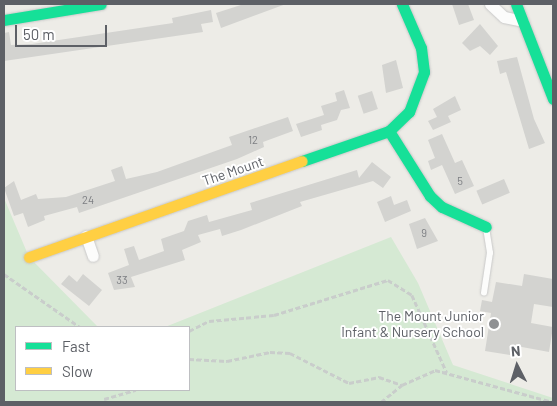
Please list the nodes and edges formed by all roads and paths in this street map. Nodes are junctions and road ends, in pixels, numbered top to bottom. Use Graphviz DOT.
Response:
graph roads {
  1 [pos="101,4"];
  2 [pos="402,4"];
  3 [pos="490,4"];
  4 [pos="516,4"];
  5 [pos="4,20"];
  6 [pos="523,21"];
  7 [pos="553,99"];
  8 [pos="389,131"];
  9 [pos="486,227"];
  10 [pos="86,236"];
  11 [pos="94,256"];
  12 [pos="29,257"];
  13 [pos="4,274"];
  14 [pos="484,293"];
  15 [pos="79,326"];
  16 [pos="190,331"];
  17 [pos="190,358"];
  18 [pos="448,373"];
  19 [pos="402,385"];
  20 [pos="132,391"];
  21 [pos="104,399"];
  22 [pos="381,402"];
  23 [pos="553,402"];
  1 -- 5 [label="street"];
  2 -- 8 [label="street, The Mount"];
  3 -- 6 [label="street"];
  4 -- 6 [label="street"];
  6 -- 7 [label="street"];
  8 -- 9 [label="street"];
  8 -- 10 [label="street, The Mount"];
  9 -- 14 [label="lane"];
  10 -- 11 [label="street"];
  10 -- 12 [label="street, The Mount"];
  13 -- 15 [label="path"];
  16 -- 18 [label="path"];
  17 -- 19 [label="path"];
  18 -- 19 [label="path"];
  18 -- 23 [label="path"];
  19 -- 22 [label="path"];
  20 -- 21 [label="path"];
}
